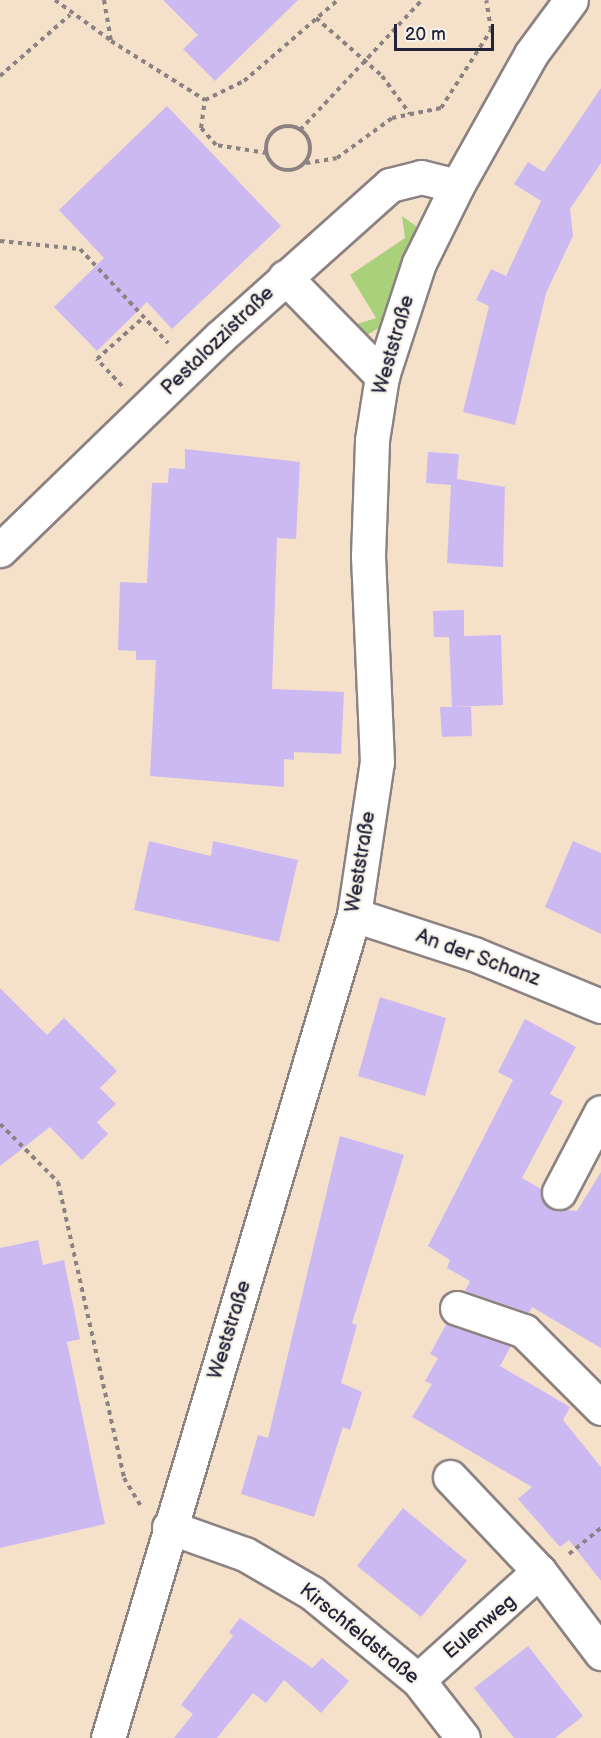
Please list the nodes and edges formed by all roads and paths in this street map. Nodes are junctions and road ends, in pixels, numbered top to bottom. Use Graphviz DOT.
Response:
graph roads {
  1 [pos="55,0"];
  2 [pos="104,0"];
  3 [pos="338,0"];
  4 [pos="422,0"];
  5 [pos="486,0"];
  6 [pos="571,0"];
  7 [pos="70,15"];
  8 [pos="316,18"];
  9 [pos="111,41"];
  10 [pos="365,61"];
  11 [pos="0,76"];
  12 [pos="205,100"];
  13 [pos="410,114"];
  14 [pos="300,130"];
  15 [pos="267,153"];
  16 [pos="306,163"];
  17 [pos="458,186"];
  18 [pos="0,241"];
  19 [pos="285,277"];
  20 [pos="144,317"];
  21 [pos="190,366"];
  22 [pos="382,376"];
  23 [pos="145,411"];
  24 [pos="0,550"];
  25 [pos="354,915"];
  26 [pos="601,1006"];
  27 [pos="601,1112"];
  28 [pos="0,1124"];
  29 [pos="559,1192"];
  30 [pos="458,1308"];
  31 [pos="601,1408"];
  32 [pos="450,1477"];
  33 [pos="170,1527"];
  34 [pos="601,1528"];
  35 [pos="539,1571"];
  36 [pos="601,1653"];
  37 [pos="418,1680"];
  38 [pos="108,1738"];
  39 [pos="464,1738"];
  1 -- 7 [label="path"];
  2 -- 9 [label="path"];
  3 -- 8 [label="path"];
  4 -- 10 [label="path"];
  5 -- 13 [label="path"];
  6 -- 17 [label="street, Weststraße"];
  7 -- 9 [label="path"];
  7 -- 11 [label="path"];
  8 -- 10 [label="path"];
  8 -- 12 [label="path"];
  9 -- 12 [label="path"];
  10 -- 13 [label="path"];
  10 -- 14 [label="path"];
  12 -- 15 [label="path"];
  13 -- 16 [label="path"];
  14 -- 15 [label="path"];
  14 -- 16 [label="path"];
  15 -- 16 [label="path"];
  17 -- 19 [label="street, Pestalozzistraße"];
  17 -- 22 [label="street, Weststraße"];
  18 -- 20 [label="path"];
  19 -- 21 [label="street, Pestalozzistraße"];
  19 -- 22 [label="street"];
  20 -- 21 [label="path"];
  20 -- 23 [label="path"];
  21 -- 23 [label="street, Pestalozzistraße"];
  22 -- 25 [label="street, Weststraße"];
  23 -- 24 [label="street, Pestalozzistraße"];
  25 -- 26 [label="street, An der Schanz"];
  25 -- 33 [label="street, Weststraße"];
  27 -- 29 [label="street"];
  28 -- 33 [label="path"];
  30 -- 31 [label="street"];
  32 -- 35 [label="street"];
  33 -- 37 [label="street, Kirschfeldstraße"];
  33 -- 38 [label="street, Weststraße"];
  34 -- 35 [label="path"];
  35 -- 36 [label="street"];
  35 -- 37 [label="street, Eulenweg"];
  37 -- 39 [label="street, Kirschfeldstraße"];
}
